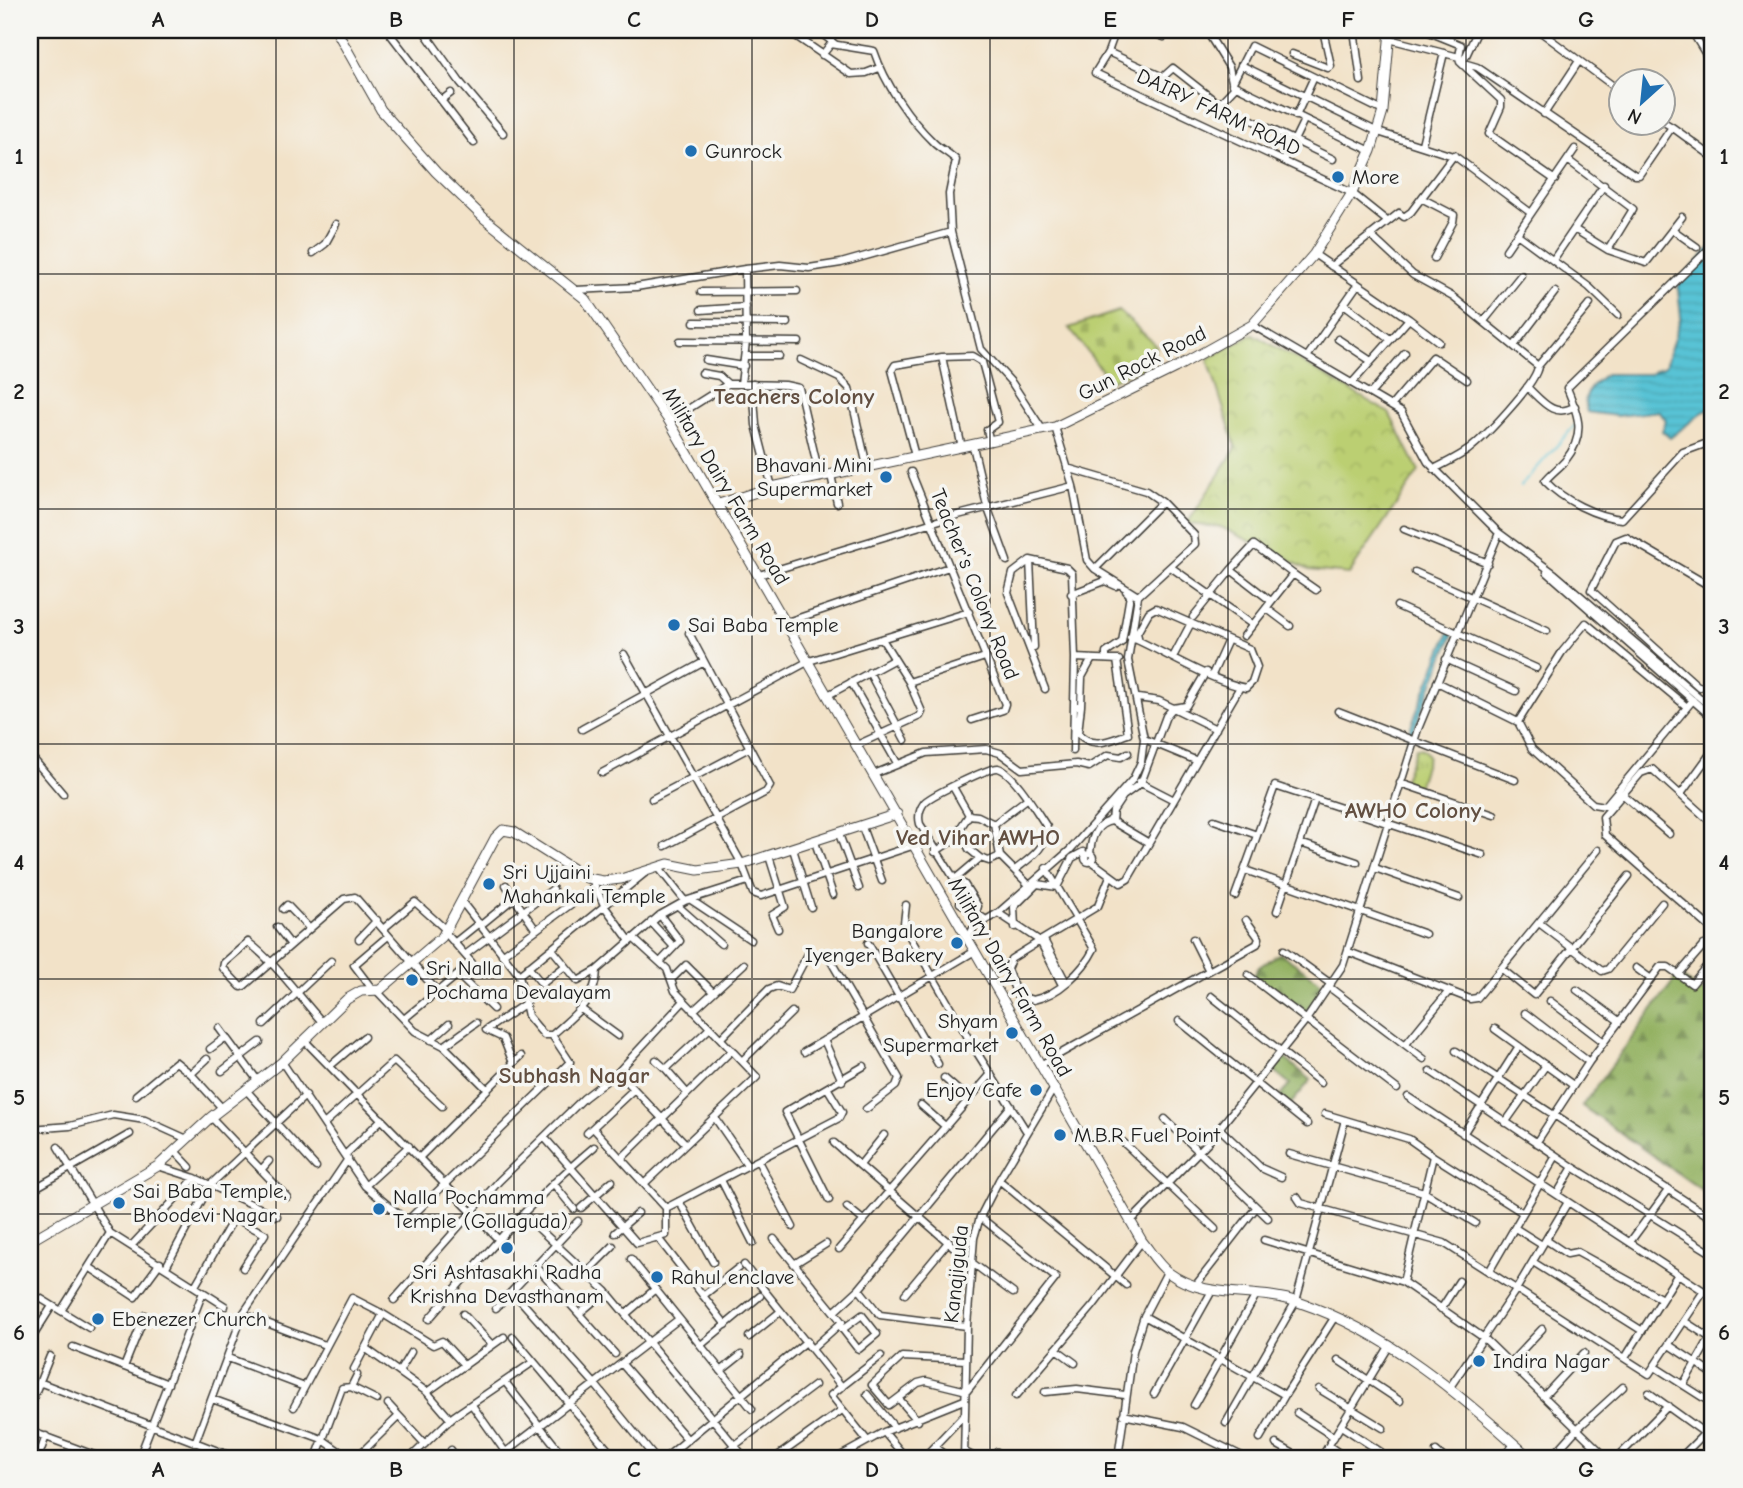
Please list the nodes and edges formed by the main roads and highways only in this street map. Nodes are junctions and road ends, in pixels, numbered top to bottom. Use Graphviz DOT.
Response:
graph roads {
  1 [pos="336,30"];
  2 [pos="1389,34"];
  3 [pos="719,504"];
  4 [pos="897,814"];
  5 [pos="30,1241"];
  6 [pos="1530,1458"];
  1 -- 3 [label="main road, Military Dairy Farm Road"];
  2 -- 3 [label="main road, Gun Rock Road"];
  3 -- 4 [label="main road, Military Dairy Farm Road"];
  4 -- 5 [label="main road"];
  4 -- 6 [label="main road, Military Dairy Farm Road"];
}
